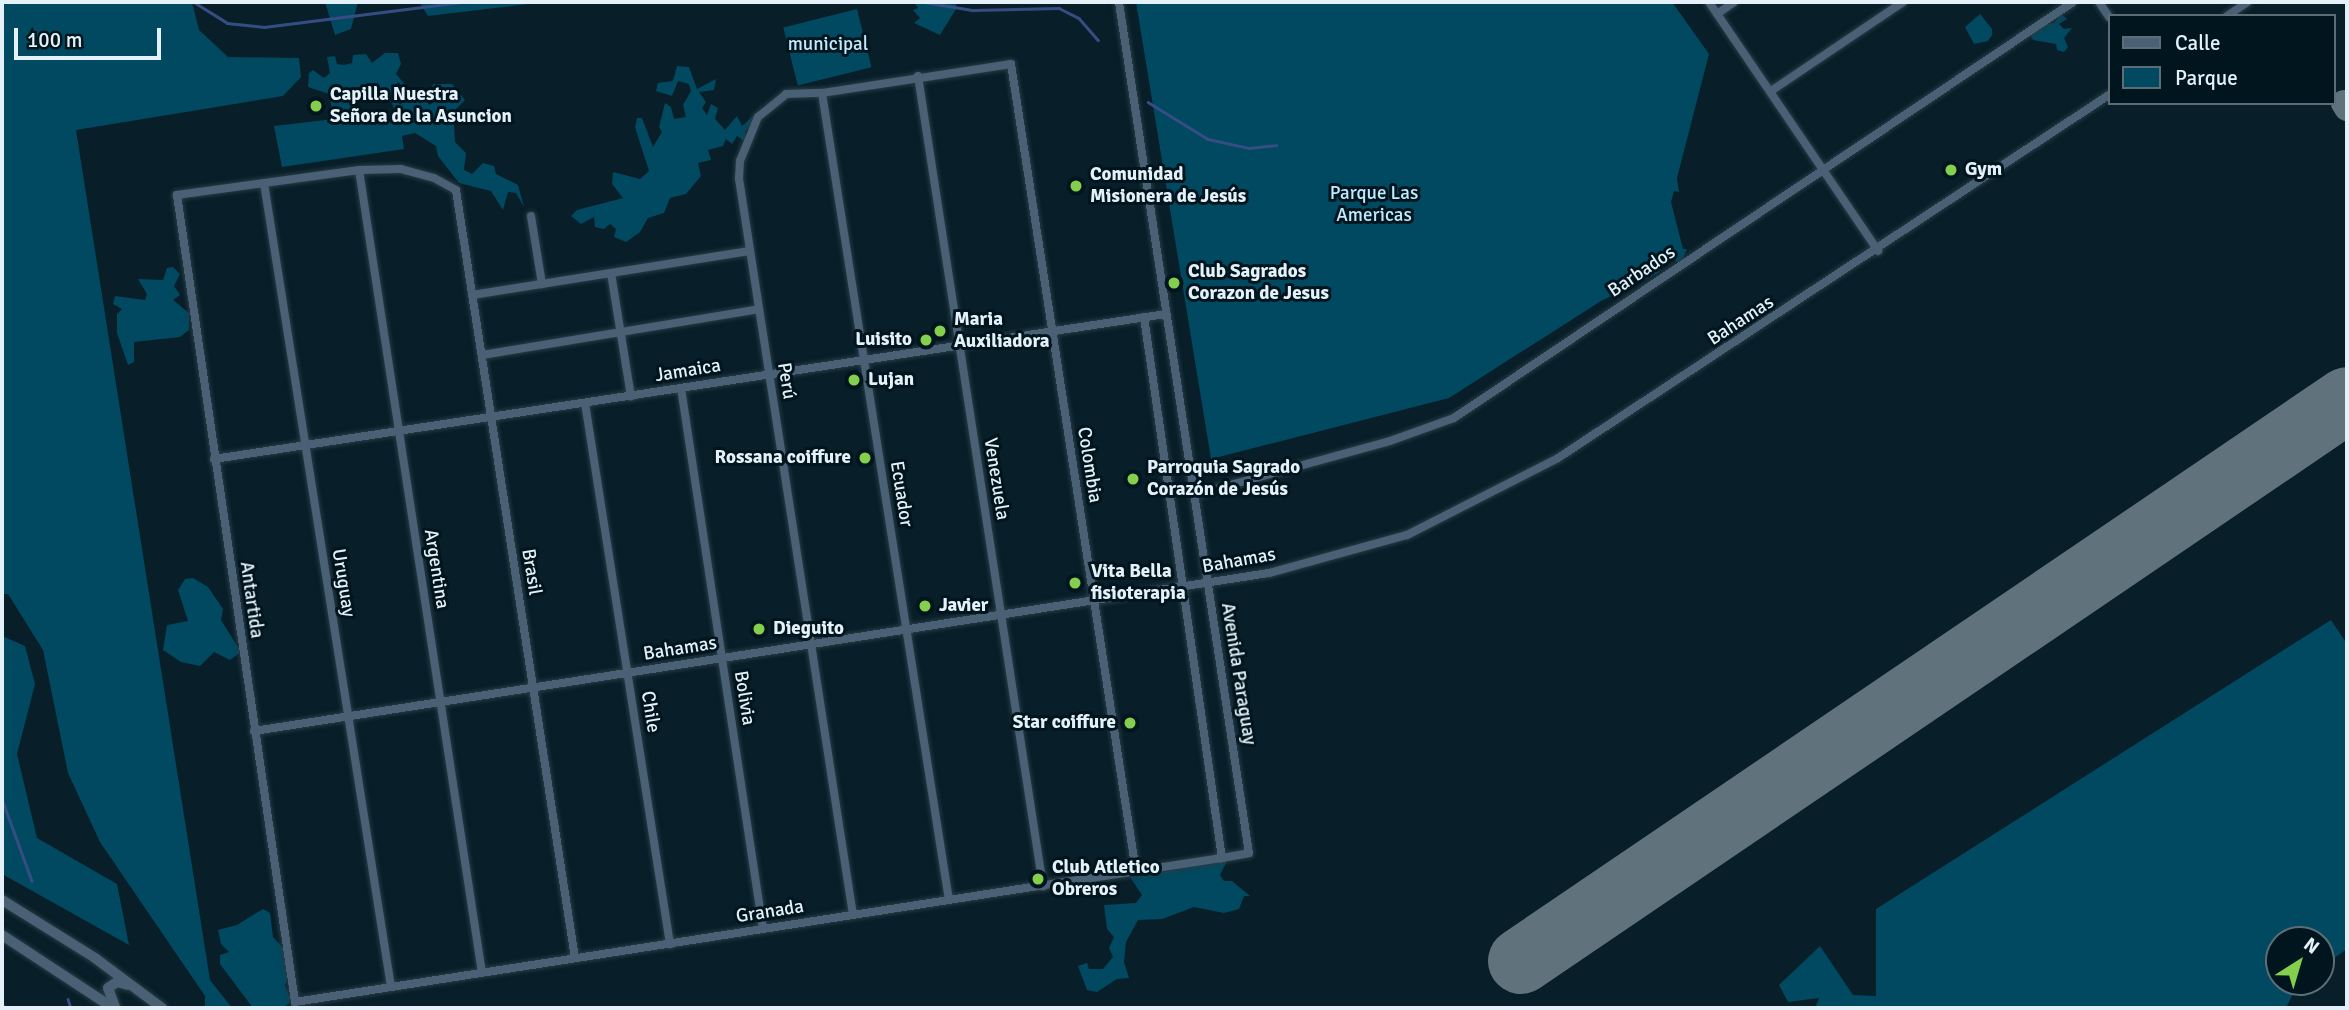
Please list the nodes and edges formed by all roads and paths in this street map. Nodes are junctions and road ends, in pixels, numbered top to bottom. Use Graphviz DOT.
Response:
graph roads {
  1 [pos="1119,2"];
  2 [pos="1709,2"];
  3 [pos="1734,2"];
  4 [pos="1903,2"];
  5 [pos="2073,2"];
  6 [pos="2248,2"];
  7 [pos="1717,14"];
  8 [pos="2230,14"];
  9 [pos="1011,64"];
  10 [pos="918,76"];
  11 [pos="1771,91"];
  12 [pos="822,93"];
  13 [pos="2108,95"];
  14 [pos="1823,169"];
  15 [pos="359,170"];
  16 [pos="264,183"];
  17 [pos="531,216"];
  18 [pos="750,251"];
  19 [pos="1878,251"];
  20 [pos="611,273"];
  21 [pos="542,284"];
  22 [pos="472,295"];
  23 [pos="759,309"];
  24 [pos="1166,314"];
  25 [pos="1144,317"];
  26 [pos="1052,331"];
  27 [pos="620,332"];
  28 [pos="960,345"];
  29 [pos="482,355"];
  30 [pos="864,360"];
  31 [pos="769,374"];
  32 [pos="681,388"];
  33 [pos="631,396"];
  34 [pos="585,403"];
  35 [pos="491,417"];
  36 [pos="399,431"];
  37 [pos="305,445"];
  38 [pos="214,459"];
  39 [pos="1194,495"];
  40 [pos="1208,583"];
  41 [pos="1183,587"];
  42 [pos="1094,600"];
  43 [pos="1001,615"];
  44 [pos="906,629"];
  45 [pos="811,644"];
  46 [pos="722,658"];
  47 [pos="628,673"];
  48 [pos="533,688"];
  49 [pos="440,702"];
  50 [pos="348,716"];
  51 [pos="254,731"];
  52 [pos="1249,853"];
  53 [pos="1223,858"];
  54 [pos="1136,871"];
  55 [pos="1043,886"];
  56 [pos="2,900"];
  57 [pos="949,900"];
  58 [pos="853,915"];
  59 [pos="763,929"];
  60 [pos="2,935"];
  61 [pos="670,944"];
  62 [pos="575,958"];
  63 [pos="482,973"];
  64 [pos="391,987"];
  65 [pos="137,989"];
  66 [pos="295,1002"];
  67 [pos="114,1008"];
  68 [pos="162,1008"];
  1 -- 24 [label="street, Avenida Paraguay"];
  2 -- 7 [label="street"];
  3 -- 7 [label="street"];
  4 -- 11 [label="street"];
  5 -- 14 [label="street, Barbados"];
  6 -- 8 [label="street"];
  7 -- 11 [label="street"];
  9 -- 10 [label="street, Perú"];
  9 -- 26 [label="street, Colombia"];
  10 -- 12 [label="street, Perú"];
  10 -- 28 [label="street, Venezuela"];
  11 -- 14 [label="street"];
  12 -- 18 [label="street, Perú"];
  12 -- 30 [label="street, Ecuador"];
  13 -- 19 [label="street, Bahamas"];
  14 -- 19 [label="street"];
  14 -- 39 [label="street, Barbados"];
  15 -- 16 [label="street"];
  15 -- 22 [label="street, Brasil"];
  15 -- 36 [label="street, Argentina"];
  16 -- 37 [label="street, Uruguay"];
  16 -- 38 [label="street, Antartida"];
  17 -- 21 [label="street"];
  18 -- 20 [label="street"];
  18 -- 23 [label="street, Perú"];
  19 -- 40 [label="street, Bahamas"];
  20 -- 21 [label="street"];
  20 -- 27 [label="street"];
  21 -- 22 [label="street"];
  22 -- 29 [label="street, Brasil"];
  23 -- 27 [label="street"];
  23 -- 31 [label="street, Perú"];
  24 -- 25 [label="street, Jamaica"];
  24 -- 39 [label="street, Avenida Paraguay"];
  25 -- 26 [label="street, Jamaica"];
  25 -- 41 [label="street"];
  26 -- 28 [label="street, Jamaica"];
  26 -- 42 [label="street, Colombia"];
  27 -- 29 [label="street"];
  27 -- 33 [label="street"];
  28 -- 30 [label="street, Jamaica"];
  28 -- 43 [label="street, Venezuela"];
  29 -- 35 [label="street, Brasil"];
  30 -- 31 [label="street, Jamaica"];
  30 -- 44 [label="street, Ecuador"];
  31 -- 32 [label="street, Jamaica"];
  31 -- 45 [label="street, Perú"];
  32 -- 33 [label="street, Jamaica"];
  32 -- 46 [label="street, Bolivia"];
  33 -- 34 [label="street, Jamaica"];
  34 -- 35 [label="street, Jamaica"];
  34 -- 47 [label="street, Chile"];
  35 -- 36 [label="street, Jamaica"];
  35 -- 48 [label="street, Brasil"];
  36 -- 37 [label="street, Jamaica"];
  36 -- 49 [label="street, Argentina"];
  37 -- 38 [label="street, Jamaica"];
  37 -- 50 [label="street, Uruguay"];
  38 -- 51 [label="street, Antartida"];
  39 -- 40 [label="street, Avenida Paraguay"];
  40 -- 41 [label="street, Bahamas"];
  40 -- 52 [label="street, Avenida Paraguay"];
  41 -- 42 [label="street, Bahamas"];
  41 -- 53 [label="street"];
  42 -- 43 [label="street, Bahamas"];
  42 -- 54 [label="street, Colombia"];
  43 -- 44 [label="street, Bahamas"];
  43 -- 55 [label="street, Venezuela"];
  44 -- 45 [label="street, Bahamas"];
  44 -- 57 [label="street, Ecuador"];
  45 -- 46 [label="street, Bahamas"];
  45 -- 58 [label="street, Perú"];
  46 -- 47 [label="street, Bahamas"];
  46 -- 59 [label="street, Bolivia"];
  47 -- 48 [label="street, Bahamas"];
  47 -- 61 [label="street, Chile"];
  48 -- 49 [label="street, Bahamas"];
  48 -- 62 [label="street, Brasil"];
  49 -- 50 [label="street, Bahamas"];
  49 -- 63 [label="street, Argentina"];
  50 -- 51 [label="street, Bahamas"];
  50 -- 64 [label="street, Uruguay"];
  51 -- 66 [label="street, Antartida"];
  52 -- 53 [label="street, Granada"];
  53 -- 54 [label="street, Granada"];
  54 -- 55 [label="street, Granada"];
  55 -- 57 [label="street, Granada"];
  56 -- 65 [label="street"];
  57 -- 58 [label="street, Granada"];
  58 -- 59 [label="street, Granada"];
  59 -- 61 [label="street, Granada"];
  60 -- 67 [label="street"];
  61 -- 62 [label="street, Granada"];
  62 -- 63 [label="street, Granada"];
  63 -- 64 [label="street, Granada"];
  64 -- 66 [label="street, Granada"];
  65 -- 67 [label="street"];
  65 -- 68 [label="street"];
}
